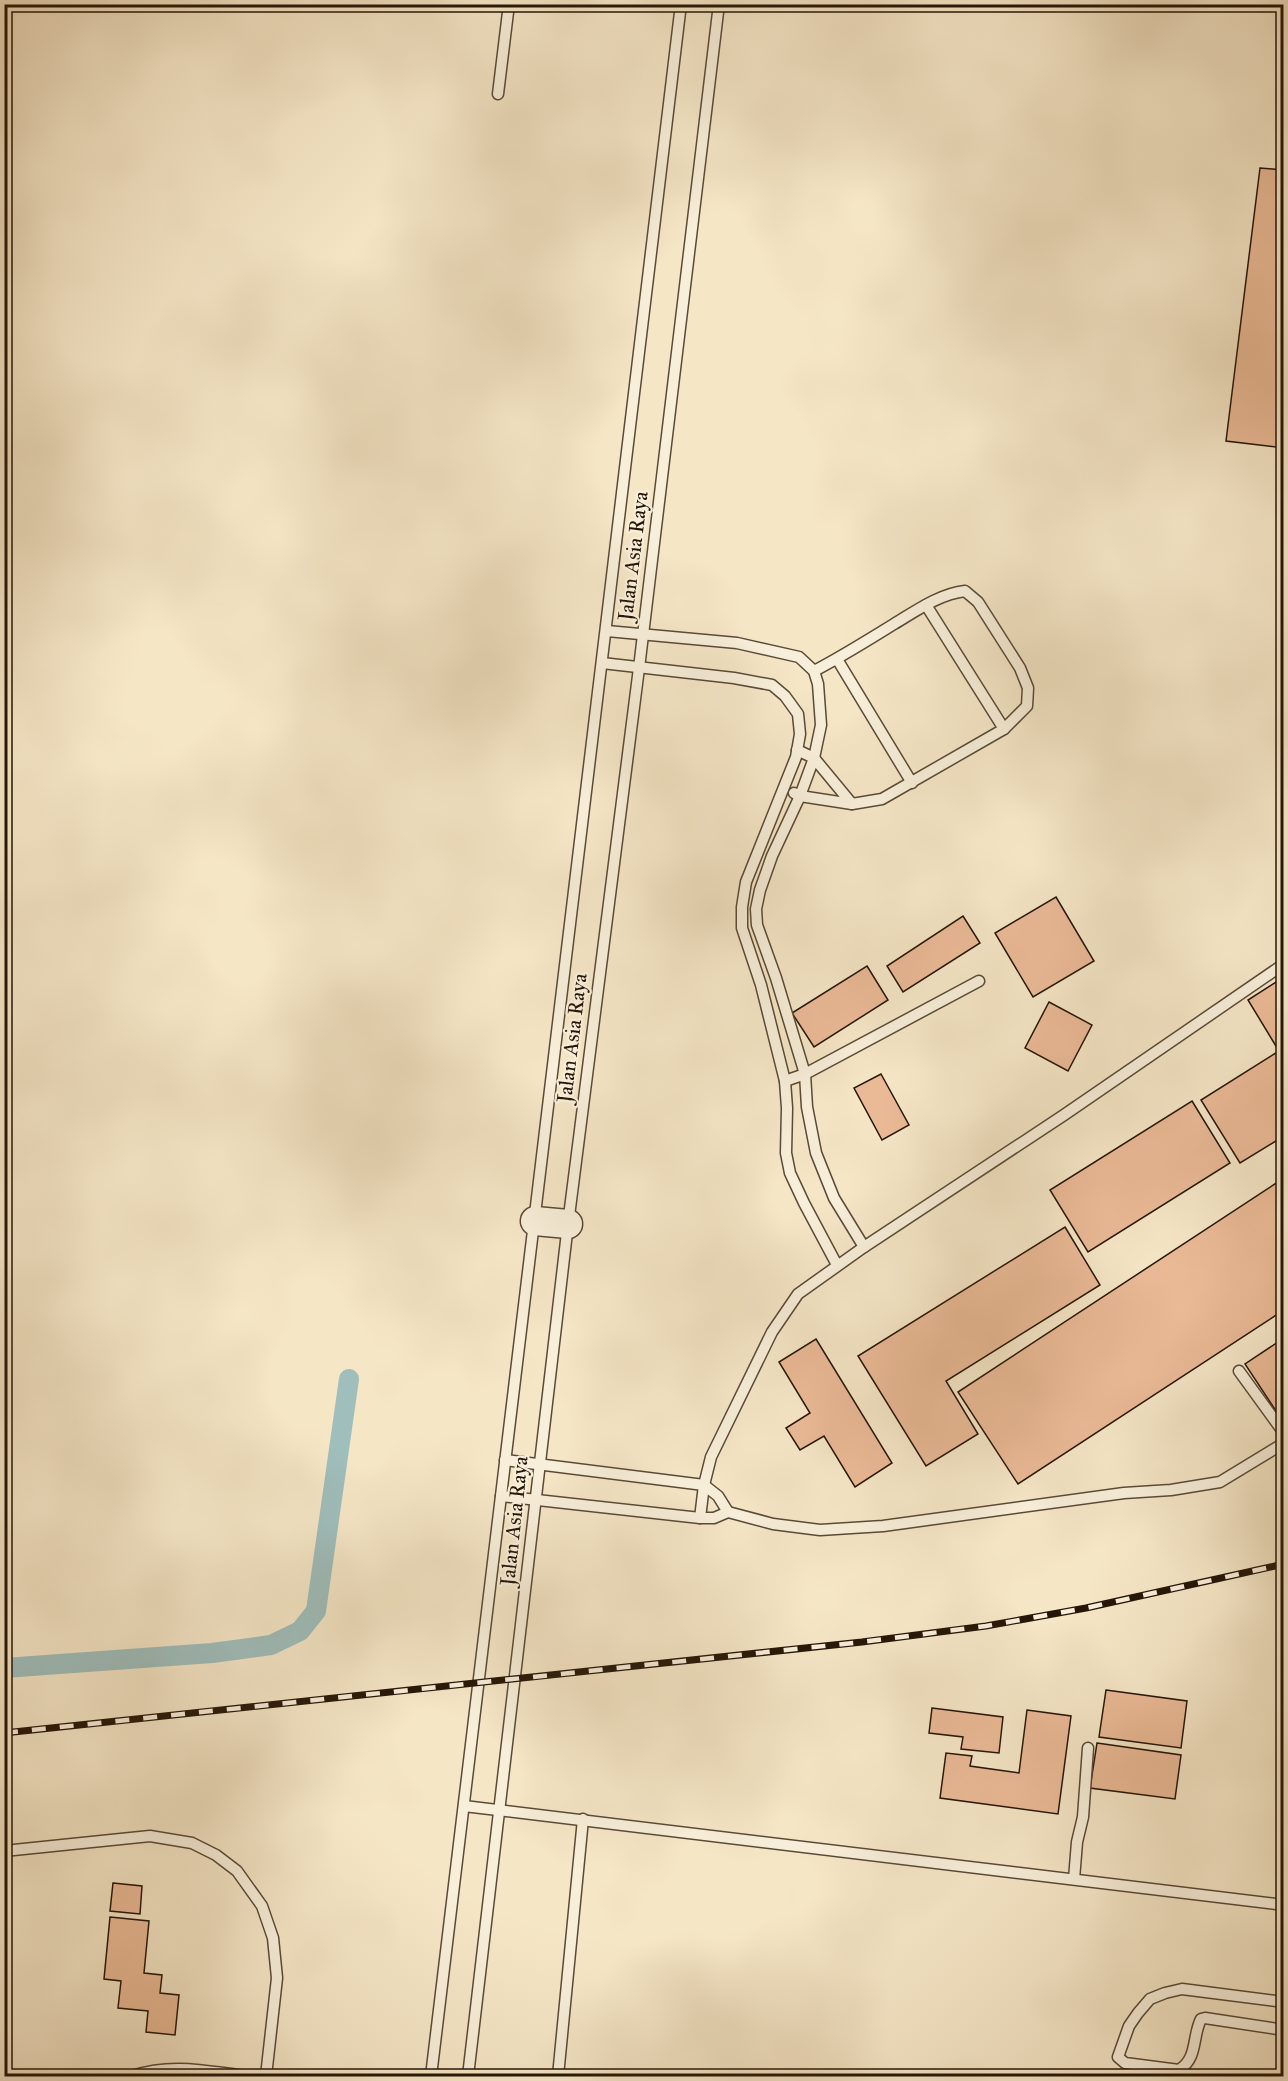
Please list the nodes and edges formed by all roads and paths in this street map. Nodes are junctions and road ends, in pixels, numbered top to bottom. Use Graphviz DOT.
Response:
graph roads {
  1 [pos="509,4"];
  2 [pos="681,4"];
  3 [pos="719,4"];
  4 [pos="498,94"];
  5 [pos="926,605"];
  6 [pos="607,631"];
  7 [pos="643,634"];
  8 [pos="837,659"];
  9 [pos="602,663"];
  10 [pos="639,668"];
  11 [pos="814,670"];
  12 [pos="1004,729"];
  13 [pos="797,750"];
  14 [pos="814,758"];
  15 [pos="912,783"];
  16 [pos="785,789"];
  17 [pos="800,796"];
  18 [pos="852,804"];
  19 [pos="1284,964"];
  20 [pos="979,981"];
  21 [pos="805,1074"];
  22 [pos="785,1082"];
  23 [pos="535,1221"];
  24 [pos="568,1224"];
  25 [pos="864,1246"];
  26 [pos="837,1265"];
  27 [pos="1239,1371"];
  28 [pos="1284,1433"];
  29 [pos="1284,1443"];
  30 [pos="505,1460"];
  31 [pos="540,1465"];
  32 [pos="704,1485"];
  33 [pos="501,1496"];
  34 [pos="536,1500"];
  35 [pos="728,1512"];
  36 [pos="700,1518"];
  37 [pos="1088,1748"];
  38 [pos="464,1806"];
  39 [pos="500,1809"];
  40 [pos="583,1819"];
  41 [pos="4,1851"];
  42 [pos="1074,1879"];
  43 [pos="1284,1905"];
  44 [pos="1284,2002"];
  45 [pos="1284,2030"];
  46 [pos="132,2076"];
  47 [pos="246,2076"];
  48 [pos="266,2076"];
  49 [pos="431,2076"];
  50 [pos="468,2076"];
  51 [pos="558,2076"];
  1 -- 4 [label="lane"];
  2 -- 6 [label="lane, Jalan Asia Raya"];
  3 -- 7 [label="lane, Jalan Asia Raya"];
  5 -- 8 [label="lane"];
  5 -- 12 [label="lane"];
  5 -- 12 [label="lane"];
  6 -- 7 [label="lane"];
  6 -- 9 [label="lane, Jalan Asia Raya"];
  7 -- 10 [label="lane, Jalan Asia Raya"];
  7 -- 11 [label="lane"];
  8 -- 11 [label="lane"];
  8 -- 15 [label="lane"];
  9 -- 10 [label="lane"];
  9 -- 23 [label="lane, Jalan Asia Raya"];
  10 -- 13 [label="lane"];
  10 -- 24 [label="lane, Jalan Asia Raya"];
  11 -- 14 [label="lane"];
  12 -- 15 [label="lane"];
  13 -- 14 [label="lane"];
  13 -- 16 [label="lane"];
  14 -- 17 [label="lane"];
  14 -- 18 [label="lane"];
  15 -- 18 [label="lane"];
  16 -- 17 [label="lane"];
  16 -- 22 [label="lane"];
  17 -- 18 [label="lane"];
  17 -- 21 [label="lane"];
  19 -- 25 [label="lane"];
  20 -- 21 [label="lane"];
  21 -- 22 [label="lane"];
  21 -- 25 [label="lane"];
  22 -- 26 [label="lane"];
  23 -- 24 [label="street"];
  23 -- 30 [label="lane, Jalan Asia Raya"];
  24 -- 31 [label="lane, Jalan Asia Raya"];
  25 -- 26 [label="lane"];
  26 -- 32 [label="lane"];
  27 -- 28 [label="lane"];
  29 -- 35 [label="lane"];
  30 -- 31 [label="lane"];
  30 -- 33 [label="lane, Jalan Asia Raya"];
  31 -- 32 [label="lane"];
  31 -- 34 [label="lane, Jalan Asia Raya"];
  32 -- 35 [label="lane"];
  32 -- 36 [label="lane"];
  33 -- 34 [label="lane"];
  33 -- 38 [label="lane, Jalan Asia Raya"];
  34 -- 36 [label="lane"];
  34 -- 39 [label="lane, Jalan Asia Raya"];
  35 -- 36 [label="lane"];
  37 -- 42 [label="lane"];
  38 -- 39 [label="lane"];
  38 -- 49 [label="lane, Jalan Asia Raya"];
  39 -- 40 [label="lane"];
  39 -- 50 [label="lane, Jalan Asia Raya"];
  40 -- 42 [label="lane"];
  40 -- 51 [label="lane"];
  41 -- 48 [label="lane"];
  42 -- 43 [label="lane"];
  44 -- 45 [label="lane"];
  46 -- 47 [label="lane"];
}
